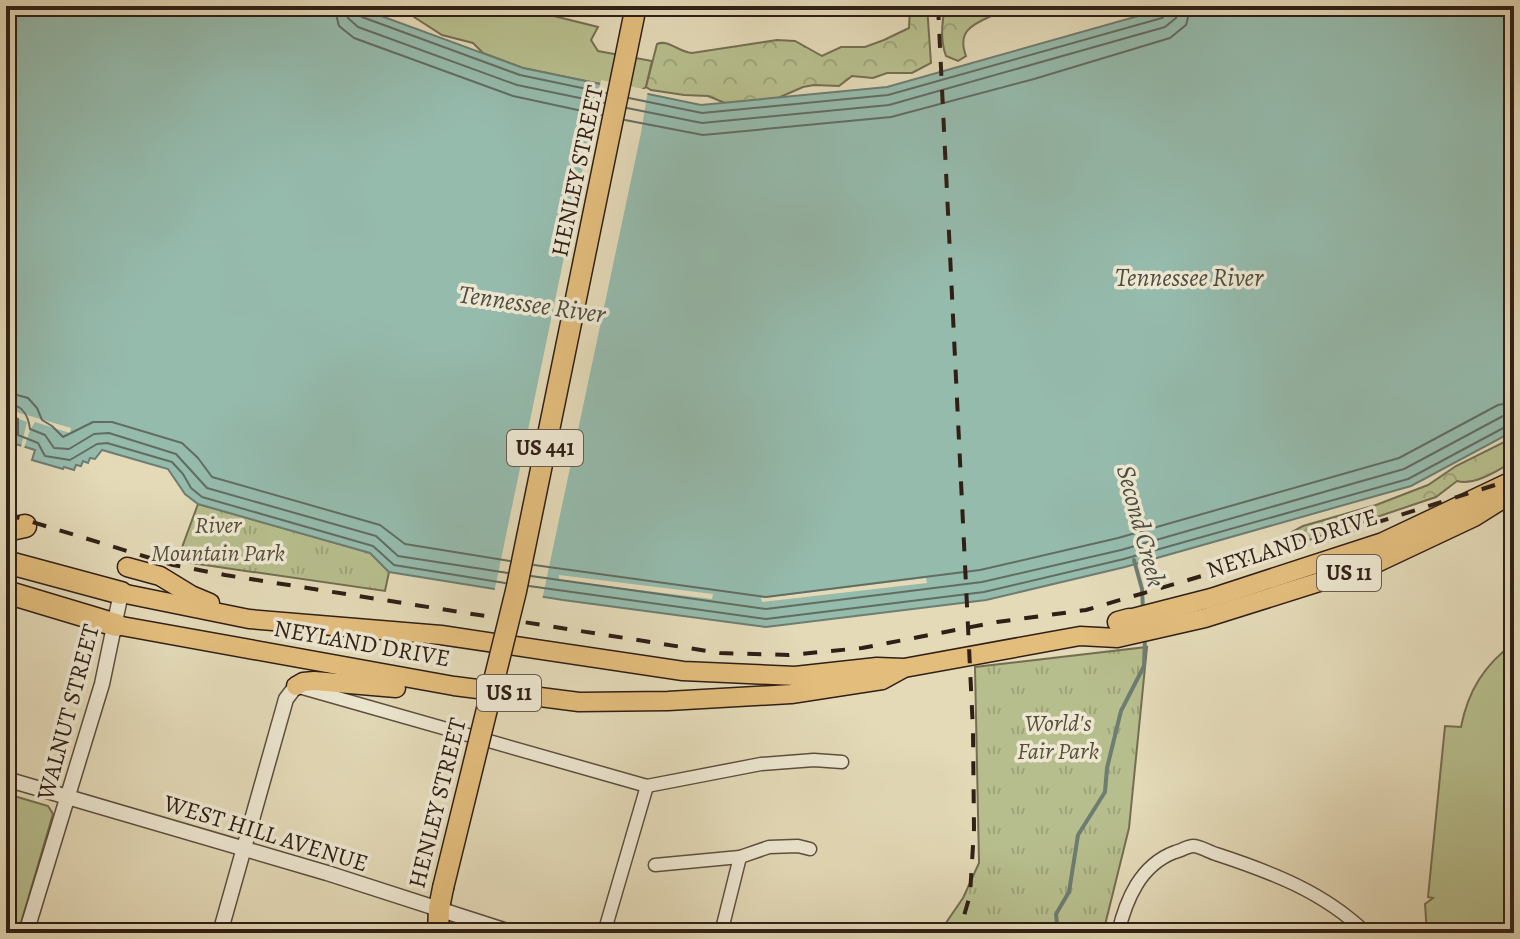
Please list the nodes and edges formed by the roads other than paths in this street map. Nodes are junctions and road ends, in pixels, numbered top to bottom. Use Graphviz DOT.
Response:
graph roads {
  1 [pos="636,6"];
  2 [pos="1514,480"];
  3 [pos="1514,492"];
  4 [pos="6,562"];
  5 [pos="127,567"];
  6 [pos="6,592"];
  7 [pos="121,593"];
  8 [pos="1170,618"];
  9 [pos="249,619"];
  10 [pos="116,625"];
  11 [pos="904,668"];
  12 [pos="296,686"];
  13 [pos="558,700"];
  14 [pos="842,762"];
  15 [pos="6,779"];
  16 [pos="647,786"];
  17 [pos="69,796"];
  18 [pos="810,849"];
  19 [pos="245,850"];
  20 [pos="740,857"];
  21 [pos="655,865"];
  22 [pos="439,908"];
  23 [pos="26,933"];
  24 [pos="220,933"];
  25 [pos="423,933"];
  26 [pos="438,933"];
  27 [pos="513,933"];
  28 [pos="604,933"];
  29 [pos="721,933"];
  30 [pos="1118,933"];
  31 [pos="1366,933"];
  1 -- 22 [label="highway, HENLEY STREET / US 441, bridge"];
  2 -- 8 [label="main road, NEYLAND DRIVE / US 11"];
  3 -- 8 [label="main road, NEYLAND DRIVE / US 11"];
  4 -- 7 [label="highway, NEYLAND DRIVE / US 11"];
  5 -- 9 [label="main road"];
  6 -- 10 [label="highway, NEYLAND DRIVE / US 11"];
  7 -- 9 [label="main road, NEYLAND DRIVE / US 11"];
  7 -- 10 [label="street, WALNUT STREET"];
  8 -- 11 [label="main road, NEYLAND DRIVE / US 11"];
  9 -- 11 [label="main road, NEYLAND DRIVE / US 11"];
  10 -- 13 [label="main road, NEYLAND DRIVE / US 11"];
  10 -- 17 [label="street, WALNUT STREET"];
  11 -- 13 [label="main road, NEYLAND DRIVE / US 11"];
  12 -- 13 [label="main road"];
  12 -- 16 [label="street"];
  12 -- 19 [label="street"];
  14 -- 16 [label="street"];
  15 -- 17 [label="street, WEST HILL AVENUE"];
  16 -- 28 [label="street"];
  17 -- 19 [label="street, WEST HILL AVENUE"];
  17 -- 23 [label="street, WALNUT STREET"];
  18 -- 20 [label="street"];
  19 -- 22 [label="street, WEST HILL AVENUE"];
  19 -- 24 [label="street"];
  20 -- 21 [label="street"];
  20 -- 29 [label="street"];
  22 -- 25 [label="highway, HENLEY STREET / US 441"];
  22 -- 26 [label="highway, HENLEY STREET"];
  22 -- 27 [label="street, WEST HILL AVENUE"];
  30 -- 31 [label="street"];
}
